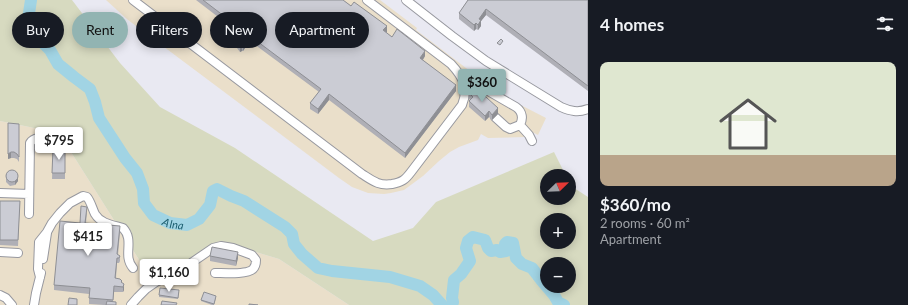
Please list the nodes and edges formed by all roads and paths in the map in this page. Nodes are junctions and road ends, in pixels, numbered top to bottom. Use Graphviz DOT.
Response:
graph roads {
  1 [pos="133,0"];
  2 [pos="367,0"];
  3 [pos="406,0"];
  4 [pos="463,82"];
  5 [pos="588,110"];
  6 [pos="495,117"];
  7 [pos="520,125"];
  8 [pos="55,139"];
  9 [pos="532,141"];
  10 [pos="0,193"];
  11 [pos="29,194"];
  12 [pos="29,214"];
  13 [pos="0,252"];
  14 [pos="18,252"];
  15 [pos="133,268"];
  16 [pos="215,273"];
  17 [pos="0,295"];
  18 [pos="12,305"];
  19 [pos="34,305"];
  20 [pos="131,305"];
  1 -- 4 [label="lane"];
  2 -- 4 [label="lane"];
  3 -- 5 [label="lane"];
  4 -- 7 [label="lane"];
  6 -- 7 [label="lane"];
  7 -- 9 [label="lane"];
  8 -- 11 [label="lane"];
  10 -- 11 [label="lane"];
  11 -- 12 [label="lane"];
  13 -- 14 [label="lane"];
  15 -- 19 [label="lane"];
  16 -- 20 [label="lane"];
  17 -- 18 [label="lane"];
}
